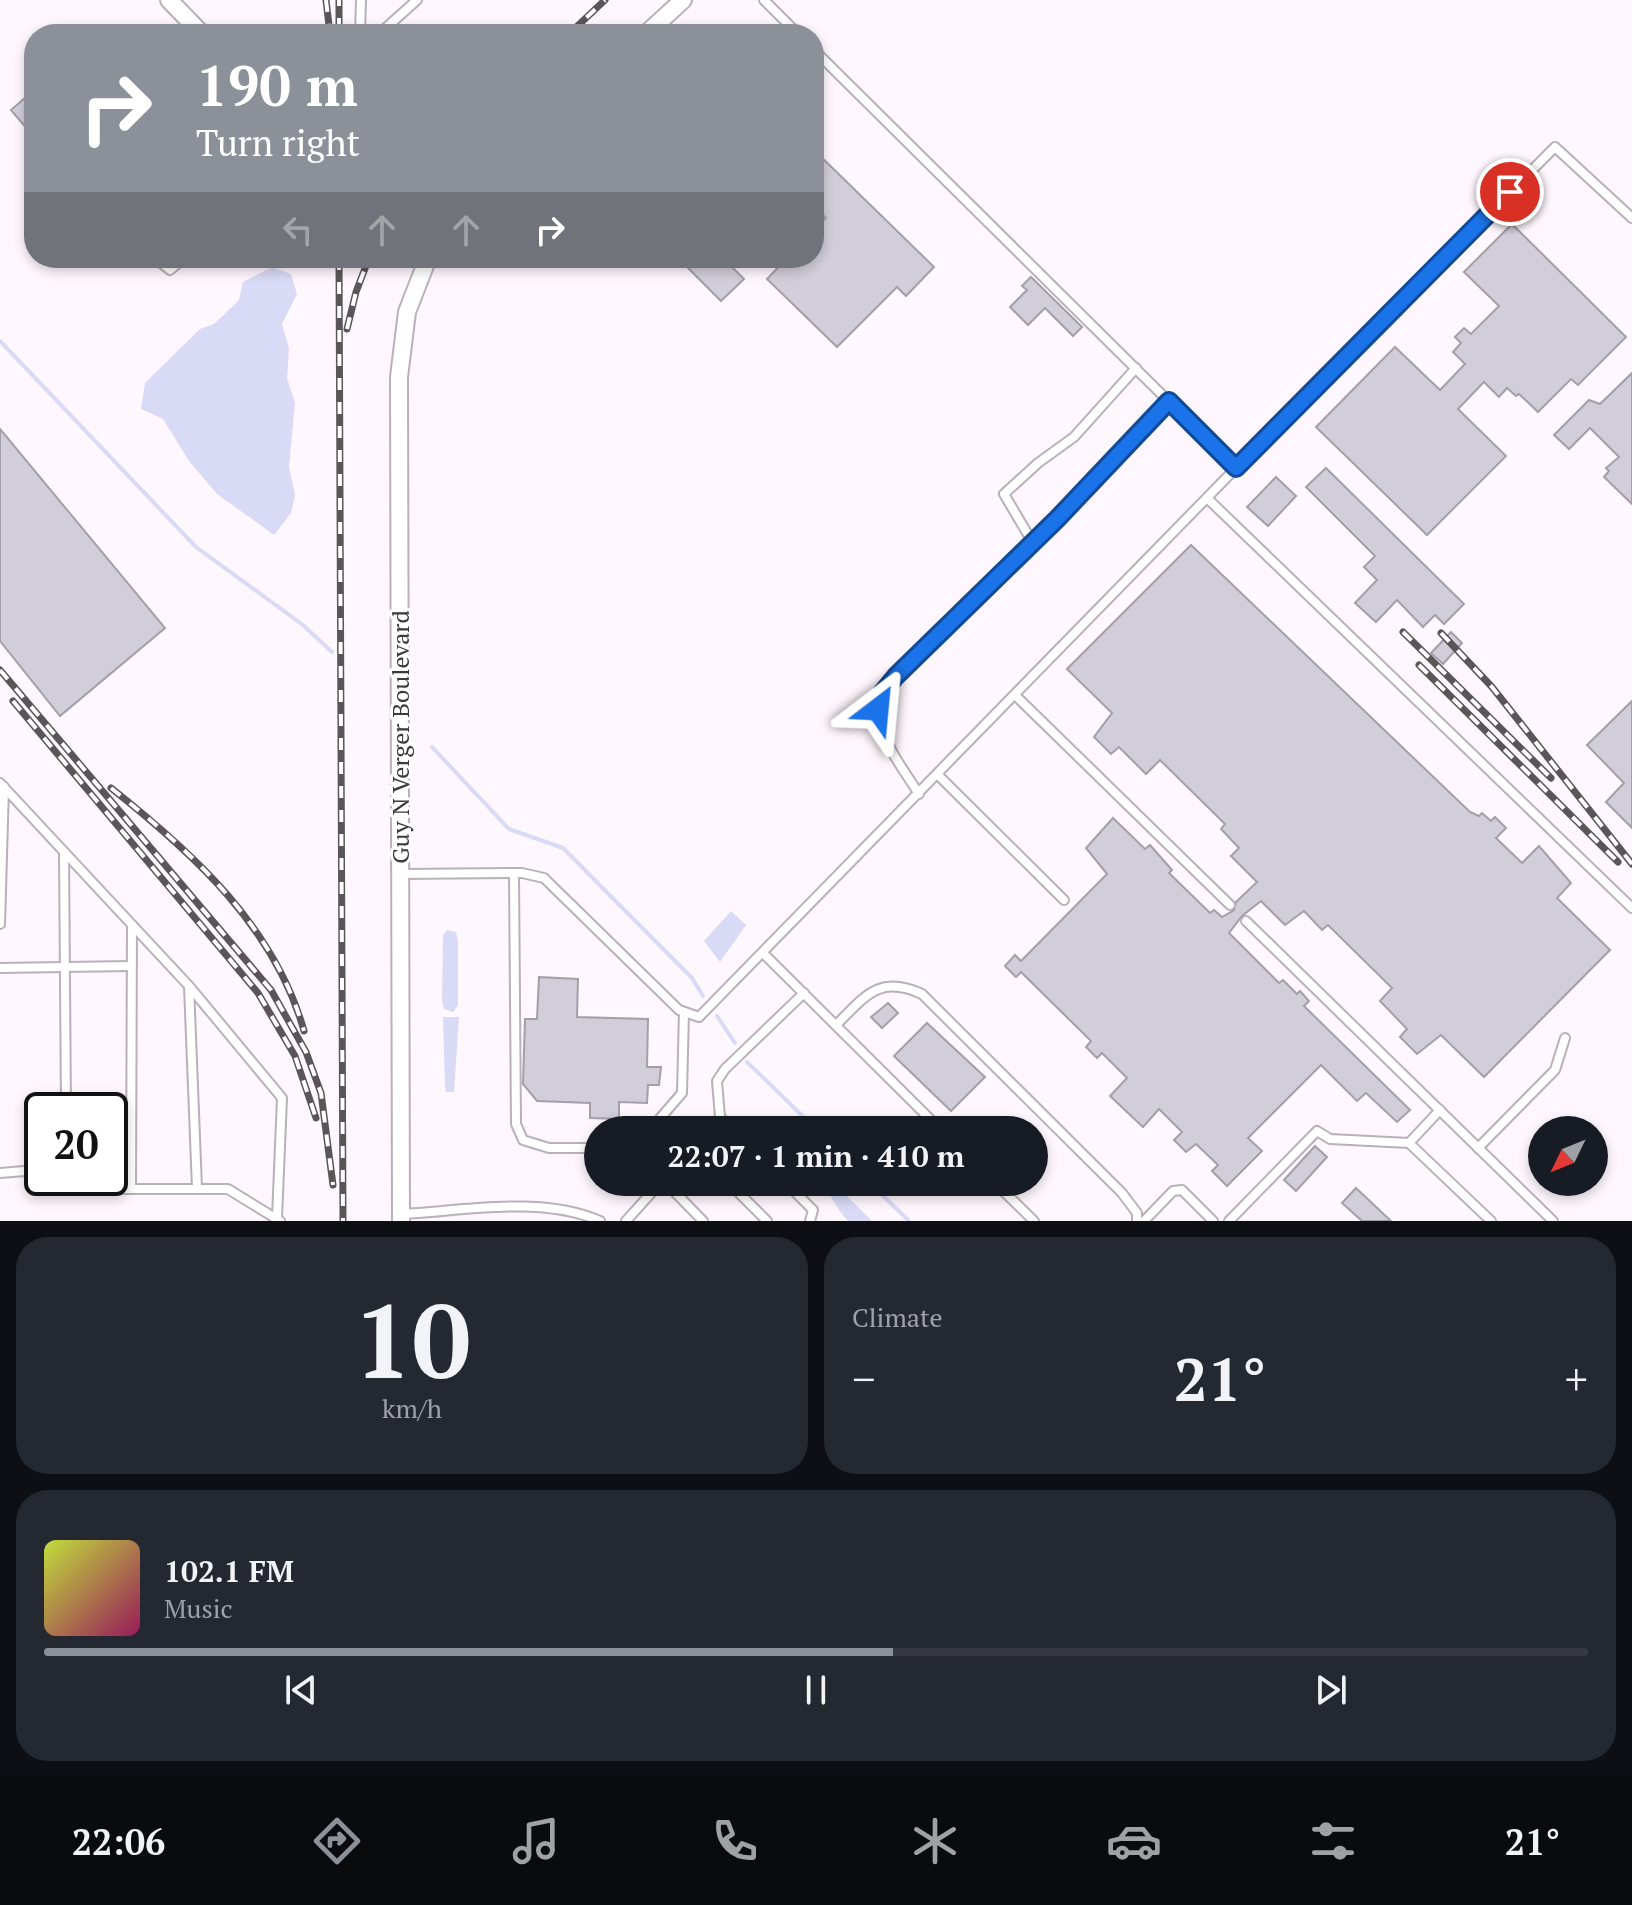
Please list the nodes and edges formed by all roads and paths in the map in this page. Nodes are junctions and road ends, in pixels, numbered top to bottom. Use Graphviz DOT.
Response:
graph roads {
  1 [pos="169,0"];
  2 [pos="361,0"];
  3 [pos="417,0"];
  4 [pos="683,0"];
  5 [pos="764,0"];
  6 [pos="192,24"];
  7 [pos="360,24"];
  8 [pos="390,24"];
  9 [pos="657,24"];
  10 [pos="788,24"];
  11 [pos="824,60"];
  12 [pos="1632,218"];
  13 [pos="423,268"];
  14 [pos="1136,368"];
  15 [pos="1169,401"];
  16 [pos="1236,468"];
  17 [pos="1207,498"];
  18 [pos="1033,543"];
  19 [pos="1016,696"];
  20 [pos="938,775"];
  21 [pos="2,785"];
  22 [pos="919,794"];
  23 [pos="64,852"];
  24 [pos="400,874"];
  25 [pos="514,874"];
  26 [pos="1064,900"];
  27 [pos="1230,905"];
  28 [pos="1632,908"];
  29 [pos="1246,921"];
  30 [pos="0,924"];
  31 [pos="132,925"];
  32 [pos="763,953"];
  33 [pos="131,966"];
  34 [pos="63,967"];
  35 [pos="0,968"];
  36 [pos="189,986"];
  37 [pos="804,993"];
  38 [pos="684,1012"];
  39 [pos="836,1025"];
  40 [pos="1565,1038"];
  41 [pos="66,1092"];
  42 [pos="1440,1110"];
  43 [pos="662,1116"];
  44 [pos="720,1116"];
  45 [pos="927,1116"];
  46 [pos="1409,1143"];
  47 [pos="584,1148"];
  48 [pos="1478,1148"];
  49 [pos="24,1171"];
  50 [pos="0,1173"];
  51 [pos="197,1188"];
  52 [pos="128,1189"];
  53 [pos="131,1189"];
  54 [pos="650,1196"];
  55 [pos="677,1196"];
  56 [pos="742,1196"];
  57 [pos="799,1196"];
  58 [pos="1008,1196"];
  59 [pos="478,1210"];
  60 [pos="401,1217"];
  61 [pos="279,1219"];
  62 [pos="479,1221"];
  63 [pos="600,1221"];
  64 [pos="626,1221"];
  65 [pos="703,1221"];
  66 [pos="767,1221"];
  67 [pos="810,1221"];
  68 [pos="1034,1221"];
  69 [pos="1137,1221"];
  70 [pos="1144,1221"];
  71 [pos="1213,1221"];
  72 [pos="1229,1221"];
  73 [pos="1491,1221"];
  74 [pos="1553,1221"];
  1 -- 6 [label="street"];
  2 -- 7 [label="lane"];
  3 -- 8 [label="lane"];
  4 -- 9 [label="street"];
  5 -- 10 [label="lane"];
  11 -- 14 [label="lane"];
  12 -- 16 [label="lane"];
  13 -- 24 [label="street, Guy N Verger Boulevard"];
  14 -- 15 [label="lane"];
  14 -- 18 [label="lane"];
  15 -- 16 [label="lane"];
  15 -- 18 [label="lane"];
  16 -- 17 [label="lane"];
  17 -- 19 [label="lane"];
  17 -- 28 [label="lane"];
  18 -- 22 [label="lane"];
  19 -- 20 [label="lane"];
  19 -- 27 [label="lane"];
  20 -- 22 [label="lane"];
  20 -- 26 [label="lane"];
  21 -- 23 [label="lane"];
  21 -- 30 [label="lane"];
  22 -- 32 [label="lane"];
  23 -- 31 [label="lane"];
  23 -- 34 [label="lane"];
  24 -- 25 [label="lane"];
  24 -- 60 [label="street, Guy N Verger Boulevard"];
  25 -- 38 [label="lane"];
  25 -- 47 [label="lane"];
  29 -- 42 [label="lane"];
  31 -- 33 [label="lane"];
  31 -- 36 [label="lane"];
  32 -- 37 [label="lane"];
  32 -- 38 [label="lane"];
  33 -- 34 [label="lane"];
  33 -- 53 [label="lane"];
  34 -- 35 [label="lane"];
  34 -- 41 [label="lane"];
  36 -- 51 [label="lane"];
  36 -- 61 [label="lane"];
  37 -- 39 [label="lane"];
  37 -- 44 [label="lane"];
  38 -- 43 [label="lane"];
  39 -- 45 [label="lane"];
  39 -- 69 [label="lane"];
  40 -- 48 [label="lane"];
  42 -- 46 [label="lane"];
  42 -- 48 [label="lane"];
  46 -- 72 [label="lane"];
  46 -- 73 [label="lane"];
  48 -- 74 [label="lane"];
  49 -- 50 [label="lane"];
  51 -- 53 [label="lane"];
  51 -- 61 [label="lane"];
  52 -- 53 [label="lane"];
  54 -- 64 [label="lane"];
  55 -- 65 [label="lane"];
  56 -- 66 [label="lane"];
  57 -- 67 [label="lane"];
  58 -- 68 [label="lane"];
  59 -- 60 [label="lane"];
  59 -- 62 [label="lane"];
  59 -- 63 [label="lane"];
  70 -- 71 [label="lane"];
}
